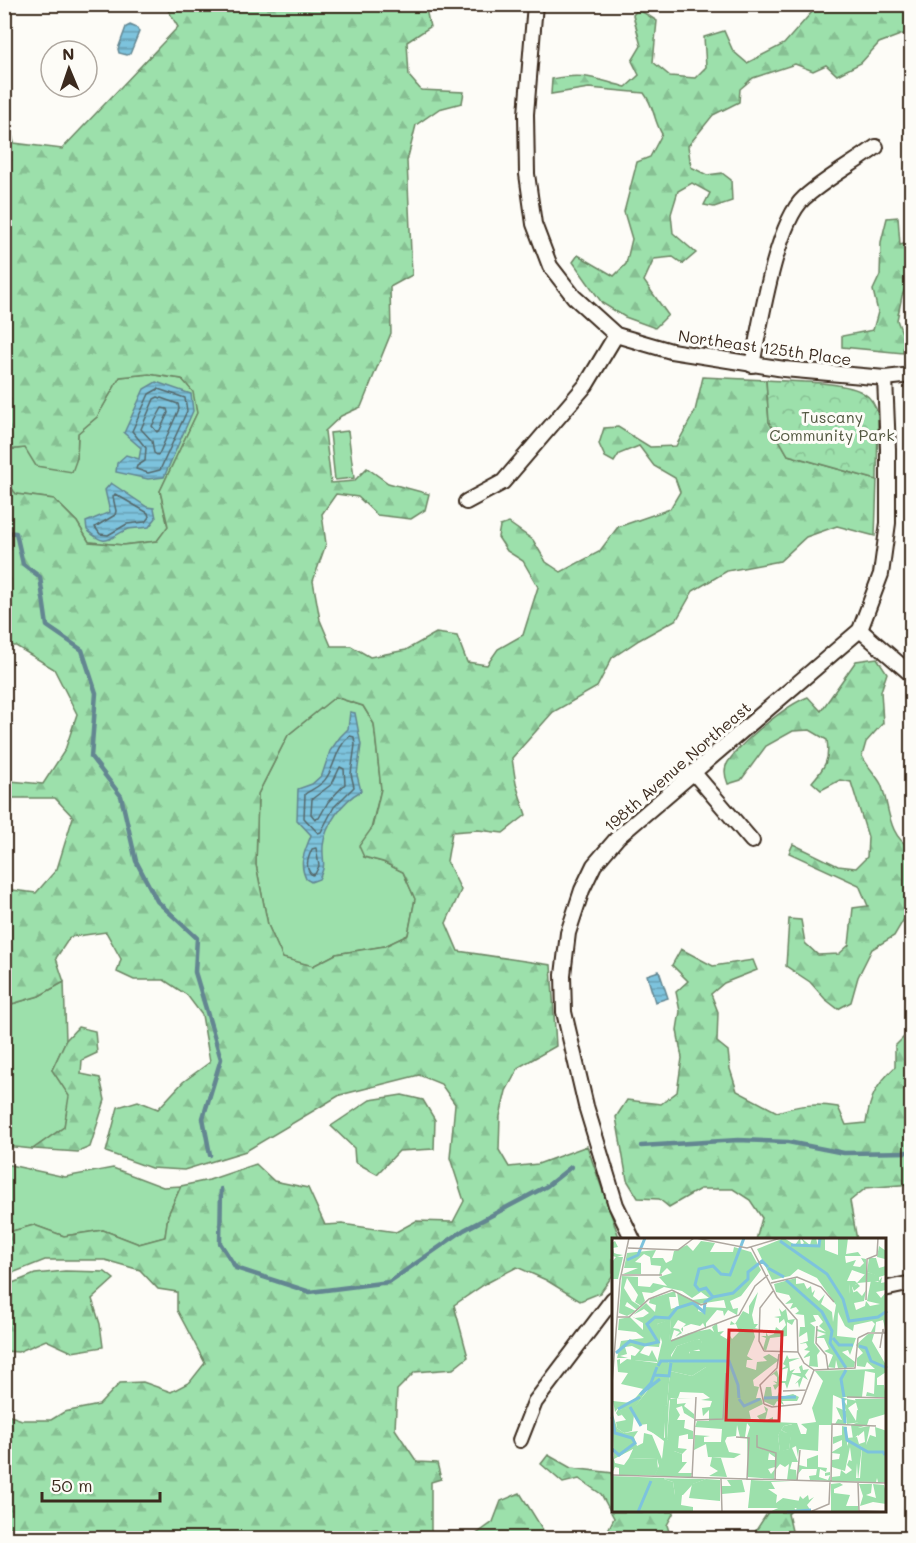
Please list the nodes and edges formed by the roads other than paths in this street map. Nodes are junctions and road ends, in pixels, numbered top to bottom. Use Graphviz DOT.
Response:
graph roads {
  1 [pos="534,4"];
  2 [pos="876,147"];
  3 [pos="616,335"];
  4 [pos="752,365"];
  5 [pos="912,375"];
  6 [pos="885,378"];
  7 [pos="466,502"];
  8 [pos="860,630"];
  9 [pos="912,675"];
  10 [pos="694,773"];
  11 [pos="752,841"];
  12 [pos="632,1238"];
  13 [pos="912,1283"];
  14 [pos="886,1289"];
  15 [pos="612,1300"];
  16 [pos="520,1440"];
  1 -- 3 [label="street"];
  2 -- 4 [label="street"];
  3 -- 4 [label="street, Northeast 125th Place"];
  3 -- 7 [label="street"];
  4 -- 6 [label="street, Northeast 125th Place"];
  5 -- 6 [label="street, Northeast 125th Place"];
  6 -- 8 [label="street, 198th Avenue Northeast"];
  8 -- 9 [label="street"];
  8 -- 10 [label="street, 198th Avenue Northeast"];
  10 -- 11 [label="street"];
  10 -- 12 [label="street, 198th Avenue Northeast"];
  13 -- 14 [label="street"];
  15 -- 16 [label="street"];
}
